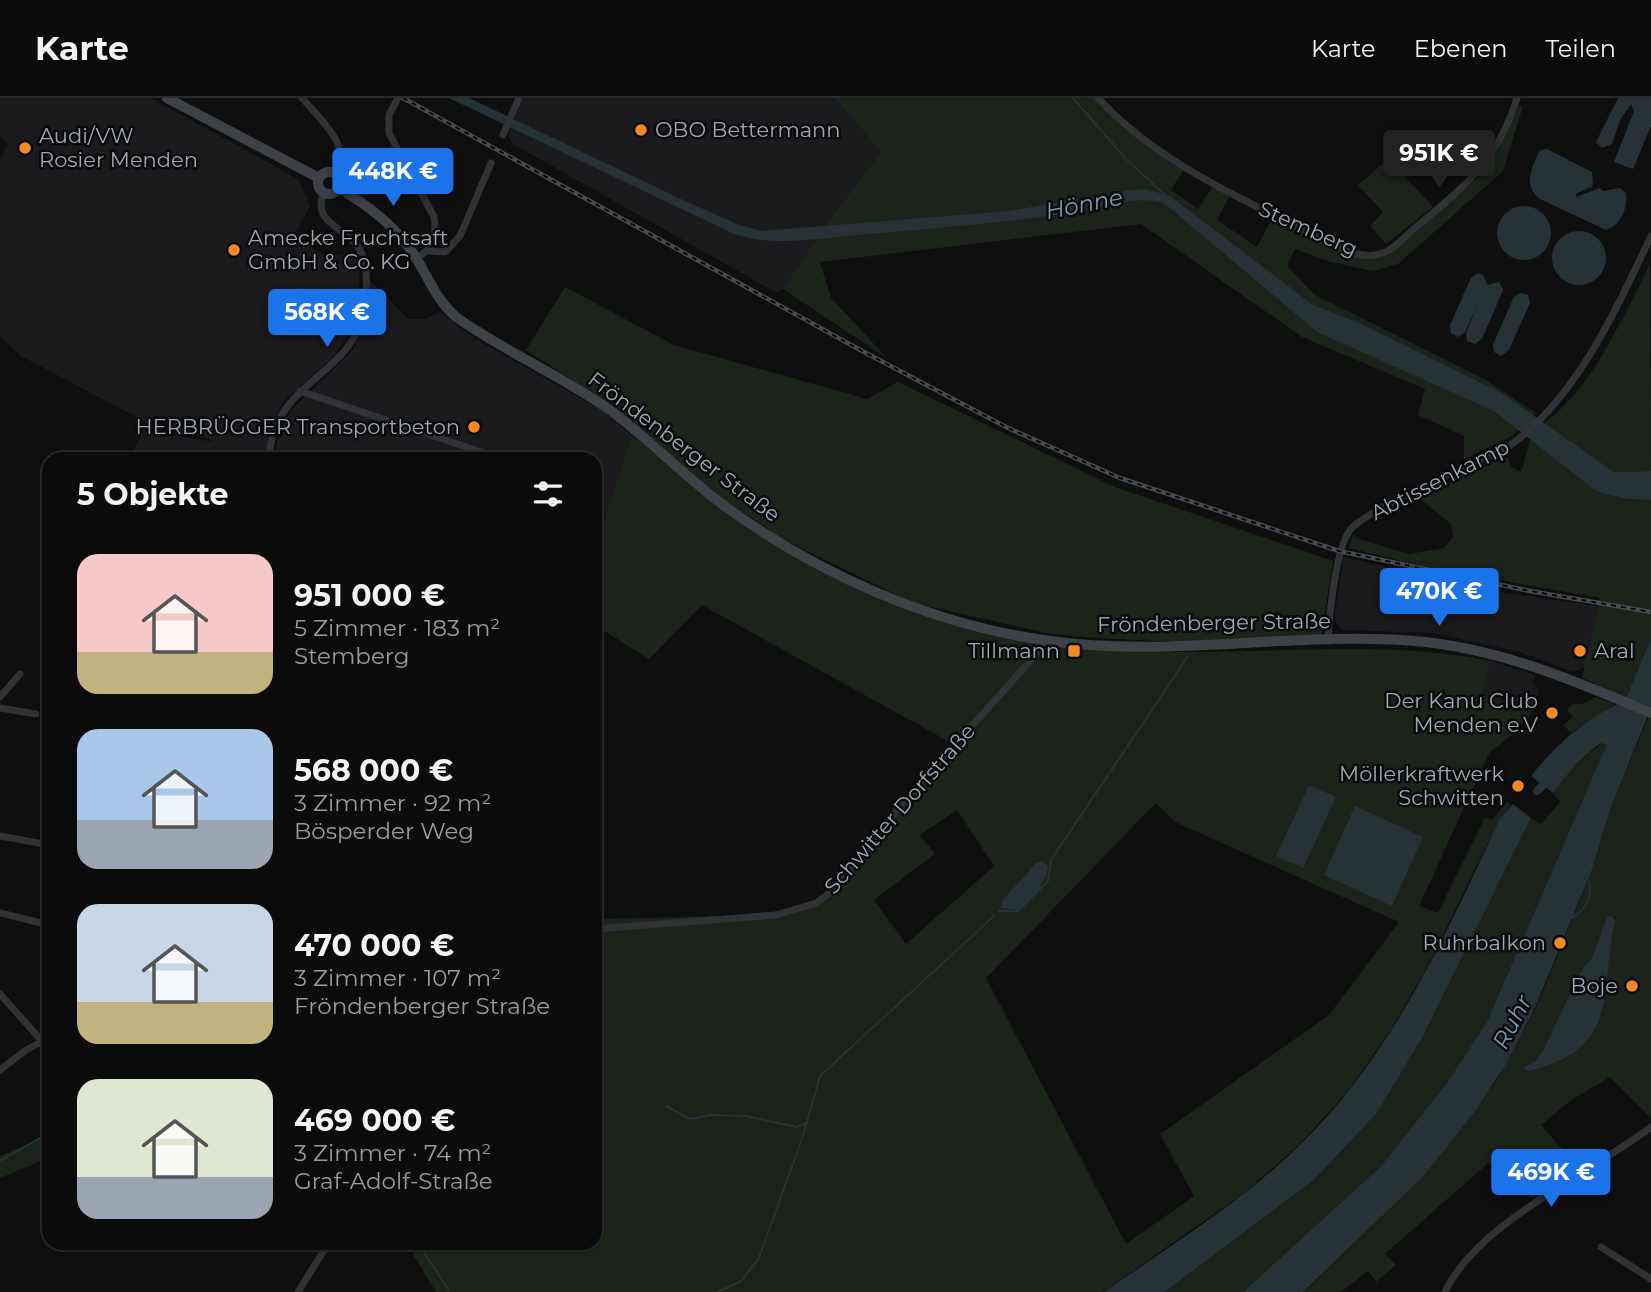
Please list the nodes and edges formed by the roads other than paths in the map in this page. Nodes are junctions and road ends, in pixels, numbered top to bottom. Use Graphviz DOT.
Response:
graph roads {
  1 [pos="167,98"];
  2 [pos="302,98"];
  3 [pos="398,98"];
  4 [pos="519,98"];
  5 [pos="1098,98"];
  6 [pos="1517,98"];
  7 [pos="505,132"];
  8 [pos="491,163"];
  9 [pos="336,174"];
  10 [pos="319,178"];
  11 [pos="339,188"];
  12 [pos="324,193"];
  13 [pos="1651,236"];
  14 [pos="428,251"];
  15 [pos="416,259"];
  16 [pos="300,391"];
  17 [pos="269,452"];
  18 [pos="481,452"];
  19 [pos="1048,641"];
  20 [pos="1328,641"];
  21 [pos="20,674"];
  22 [pos="0,697"];
  23 [pos="0,708"];
  24 [pos="1646,711"];
  25 [pos="36,715"];
  26 [pos="0,836"];
  27 [pos="42,844"];
  28 [pos="0,914"];
  29 [pos="42,923"];
  30 [pos="602,928"];
  31 [pos="0,994"];
  32 [pos="42,1036"];
  33 [pos="42,1041"];
  34 [pos="0,1070"];
  35 [pos="1651,1127"];
  36 [pos="1601,1247"];
  37 [pos="324,1250"];
  38 [pos="1651,1279"];
  39 [pos="298,1292"];
  40 [pos="1445,1292"];
  1 -- 10 [label="main road"];
  2 -- 9 [label="street"];
  3 -- 14 [label="street"];
  4 -- 7 [label="street"];
  5 -- 6 [label="street, Stemberg"];
  8 -- 14 [label="street"];
  9 -- 10 [label="main road"];
  9 -- 11 [label="main road"];
  10 -- 12 [label="main road"];
  11 -- 12 [label="main road"];
  11 -- 15 [label="main road, Fröndenberger Straße"];
  12 -- 16 [label="street"];
  13 -- 20 [label="street, Abtissenkamp"];
  14 -- 15 [label="street"];
  15 -- 19 [label="main road, Fröndenberger Straße"];
  16 -- 17 [label="street"];
  16 -- 18 [label="street"];
  19 -- 20 [label="main road, Fröndenberger Straße"];
  19 -- 30 [label="street, Schwitter Dorfstraße"];
  20 -- 24 [label="main road, Fröndenberger Straße"];
  21 -- 22 [label="street"];
  23 -- 25 [label="street"];
  26 -- 27 [label="street"];
  28 -- 29 [label="street"];
  31 -- 32 [label="street"];
  33 -- 34 [label="street"];
  35 -- 40 [label="street"];
  36 -- 38 [label="street"];
  37 -- 39 [label="street"];
}
